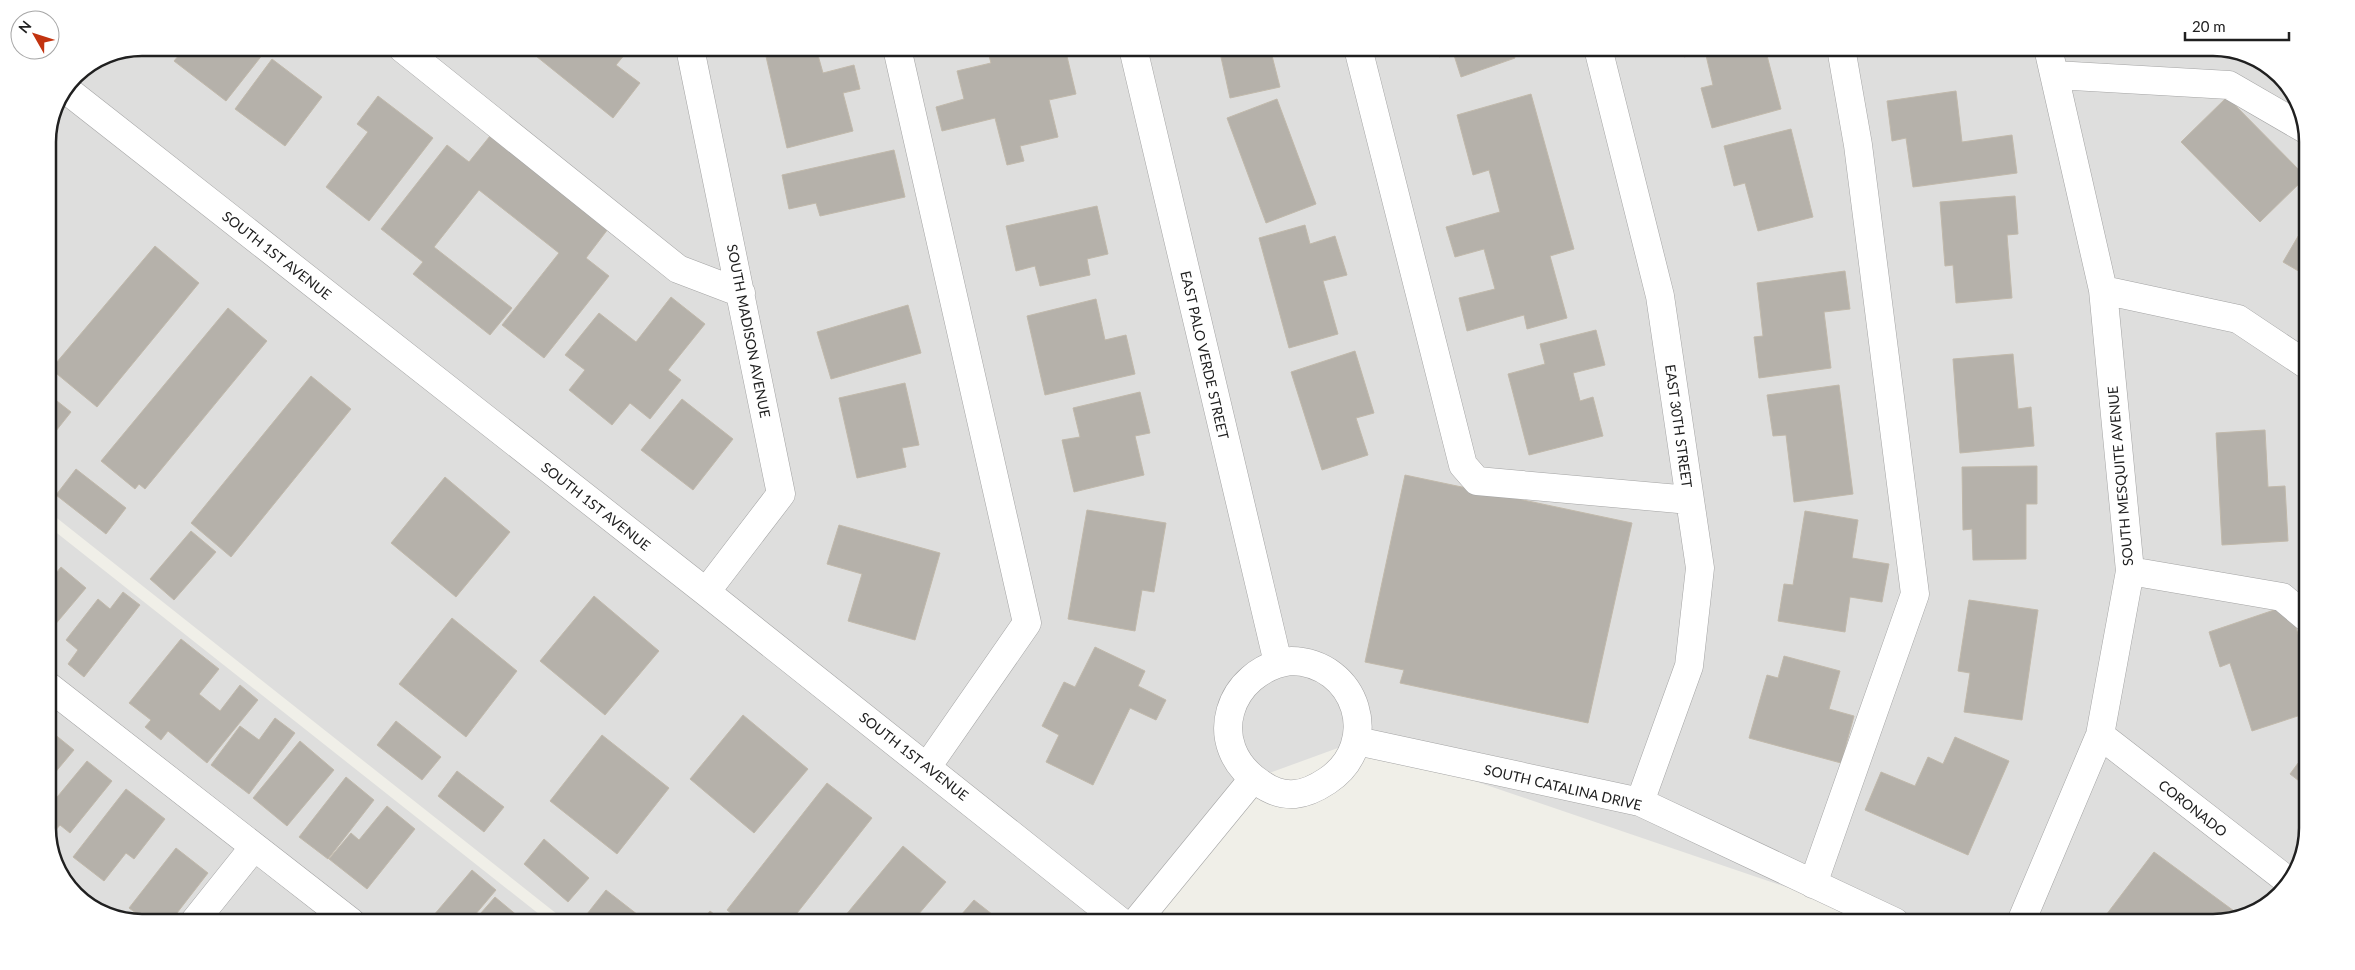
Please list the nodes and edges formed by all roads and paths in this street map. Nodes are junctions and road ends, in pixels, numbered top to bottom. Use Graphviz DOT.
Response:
graph roads {
  1 [pos="412,56"];
  2 [pos="692,56"];
  3 [pos="899,56"];
  4 [pos="1135,56"];
  5 [pos="1360,56"];
  6 [pos="1600,56"];
  7 [pos="1842,56"];
  8 [pos="2050,56"];
  9 [pos="2055,75"];
  10 [pos="71,94"];
  11 [pos="2297,124"];
  12 [pos="2103,290"];
  13 [pos="741,293"];
  14 [pos="2299,360"];
  15 [pos="1690,500"];
  16 [pos="2130,571"];
  17 [pos="706,592"];
  18 [pos="2299,611"];
  19 [pos="1278,663"];
  20 [pos="56,692"];
  21 [pos="2100,735"];
  22 [pos="1357,741"];
  23 [pos="927,766"];
  24 [pos="1253,778"];
  25 [pos="1640,802"];
  26 [pos="254,847"];
  27 [pos="2283,877"];
  28 [pos="1813,884"];
  29 [pos="200,914"];
  30 [pos="341,914"];
  31 [pos="1112,914"];
  32 [pos="1142,914"];
  33 [pos="1878,914"];
  34 [pos="2024,914"];
  1 -- 13 [label="street"];
  2 -- 13 [label="street, SOUTH MADISON AVENUE"];
  3 -- 23 [label="street"];
  4 -- 19 [label="street, EAST PALO VERDE STREET"];
  5 -- 15 [label="street"];
  6 -- 15 [label="street, EAST 30TH STREET"];
  7 -- 28 [label="street"];
  8 -- 9 [label="street, SOUTH MESQUITE AVENUE"];
  9 -- 11 [label="street"];
  9 -- 12 [label="street, SOUTH MESQUITE AVENUE"];
  10 -- 17 [label="street, SOUTH 1ST AVENUE"];
  12 -- 14 [label="street"];
  12 -- 16 [label="street, SOUTH MESQUITE AVENUE"];
  13 -- 17 [label="street, SOUTH MADISON AVENUE"];
  15 -- 25 [label="street, EAST 30TH STREET"];
  16 -- 18 [label="street"];
  16 -- 21 [label="street, SOUTH MESQUITE AVENUE"];
  17 -- 23 [label="street, SOUTH 1ST AVENUE"];
  19 -- 22 [label="street"];
  19 -- 24 [label="street"];
  20 -- 26 [label="street"];
  21 -- 27 [label="street, CORONADO"];
  21 -- 34 [label="street, SOUTH MESQUITE AVENUE"];
  22 -- 24 [label="street"];
  22 -- 25 [label="street, SOUTH CATALINA DRIVE"];
  23 -- 31 [label="street, SOUTH 1ST AVENUE"];
  24 -- 32 [label="street"];
  25 -- 28 [label="street, SOUTH CATALINA DRIVE"];
  26 -- 29 [label="street"];
  26 -- 30 [label="street"];
  28 -- 33 [label="street, SOUTH CATALINA DRIVE"];
}
